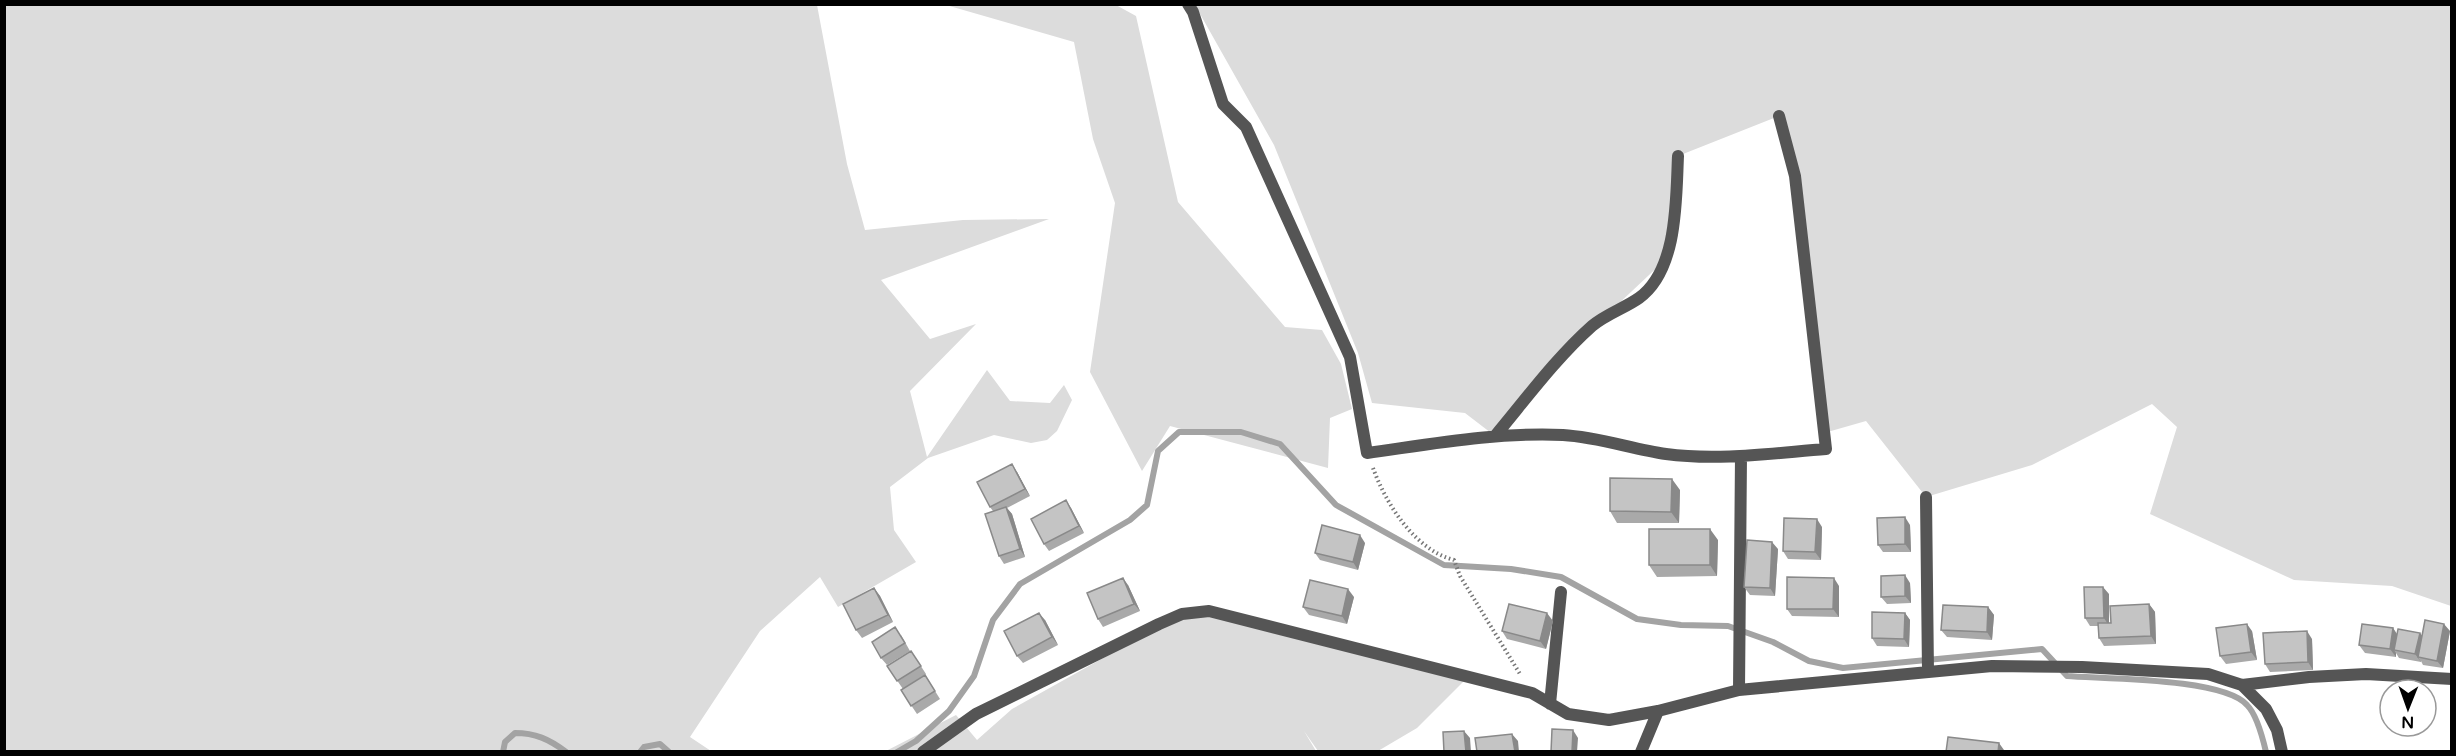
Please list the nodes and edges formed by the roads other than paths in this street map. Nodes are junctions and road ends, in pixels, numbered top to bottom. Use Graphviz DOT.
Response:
graph roads {
  1 [pos="1188,4"];
  2 [pos="1779,116"];
  3 [pos="1677,156"];
  4 [pos="1495,436"];
  5 [pos="1741,456"];
  6 [pos="1926,497"];
  7 [pos="1561,592"];
  8 [pos="1928,672"];
  9 [pos="2451,679"];
  10 [pos="2242,685"];
  11 [pos="1739,690"];
  12 [pos="1550,704"];
  13 [pos="1658,711"];
  14 [pos="923,752"];
  15 [pos="1641,752"];
  16 [pos="2282,752"];
  1 -- 4 [label="street"];
  2 -- 5 [label="street"];
  3 -- 4 [label="street"];
  4 -- 5 [label="street"];
  5 -- 11 [label="street"];
  6 -- 8 [label="street"];
  7 -- 12 [label="street"];
  8 -- 10 [label="street"];
  8 -- 11 [label="street"];
  9 -- 10 [label="street"];
  10 -- 16 [label="street"];
  11 -- 13 [label="street"];
  12 -- 13 [label="street"];
  12 -- 14 [label="street"];
  13 -- 15 [label="street"];
}
